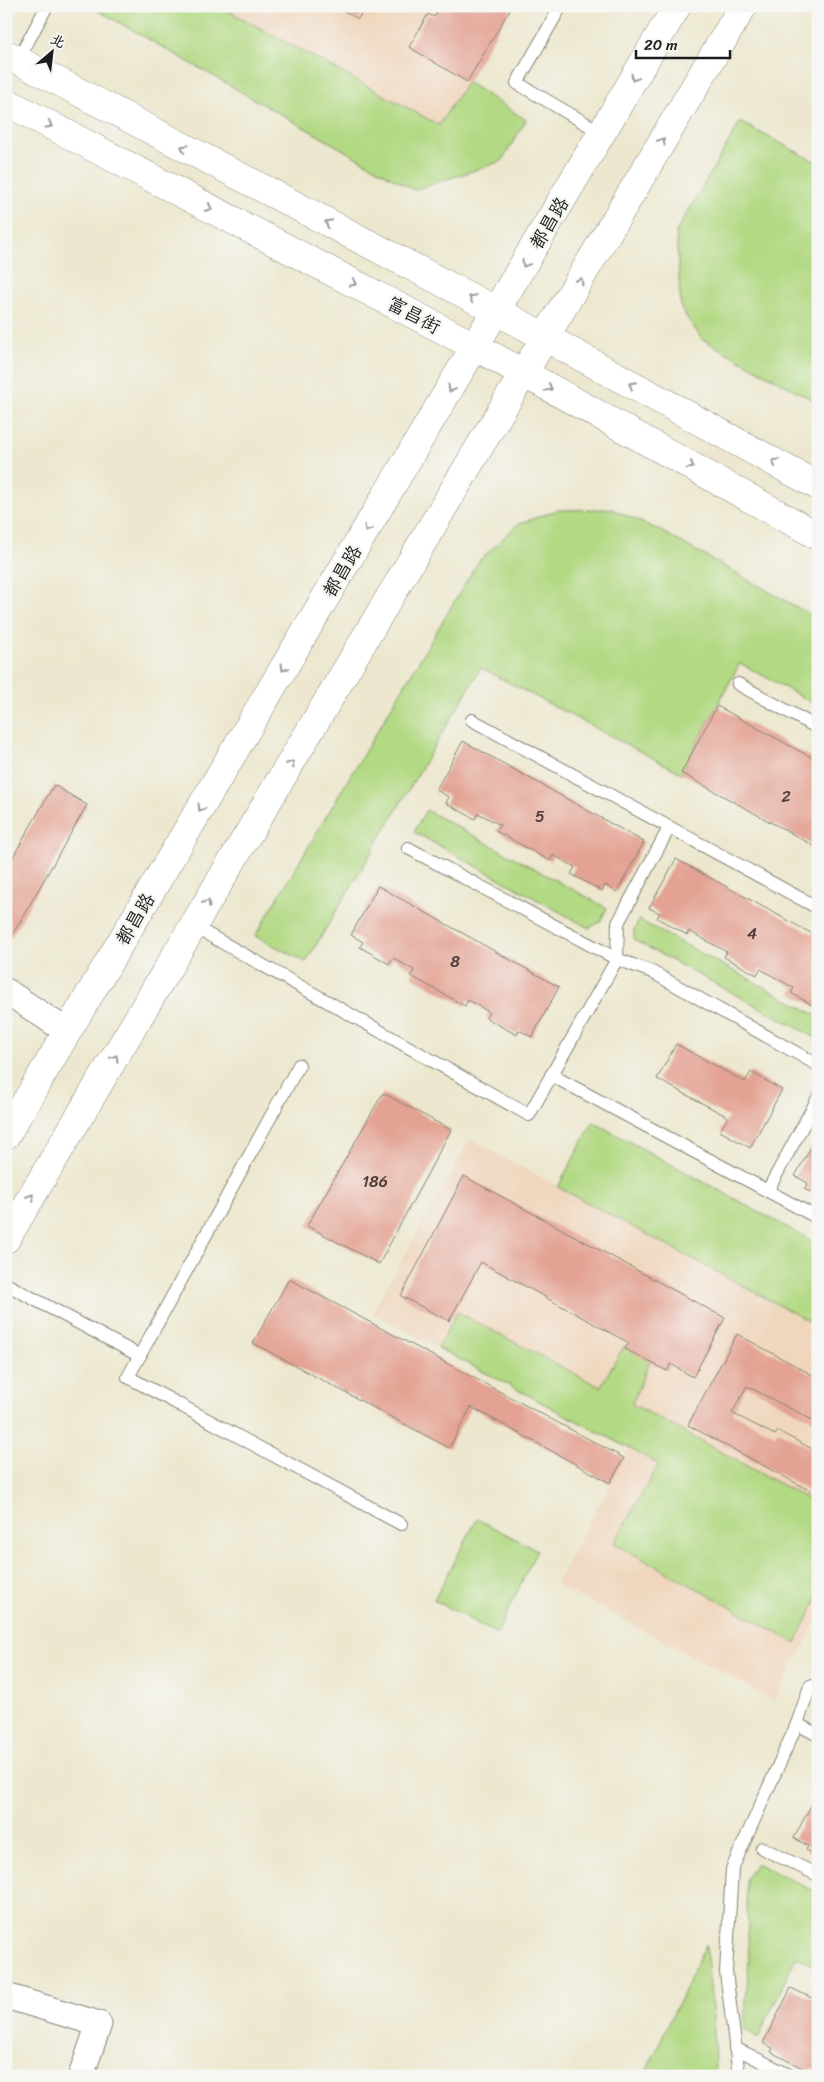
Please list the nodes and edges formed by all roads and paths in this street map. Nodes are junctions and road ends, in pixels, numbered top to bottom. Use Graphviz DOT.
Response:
graph roads {
  1 [pos="47,6"];
  2 [pos="561,6"];
  3 [pos="677,6"];
  4 [pos="743,6"];
  5 [pos="12,57"];
  6 [pos="6,102"];
  7 [pos="602,133"];
  8 [pos="497,311"];
  9 [pos="546,338"];
  10 [pos="476,347"];
  11 [pos="524,374"];
  12 [pos="818,486"];
  13 [pos="818,536"];
  14 [pos="738,684"];
  15 [pos="472,720"];
  16 [pos="818,728"];
  17 [pos="669,828"];
  18 [pos="408,848"];
  19 [pos="818,908"];
  20 [pos="193,926"];
  21 [pos="616,959"];
  22 [pos="6,991"];
  23 [pos="68,1032"];
  24 [pos="299,1065"];
  25 [pos="818,1065"];
  26 [pos="552,1075"];
  27 [pos="818,1098"];
  28 [pos="6,1135"];
  29 [pos="768,1190"];
  30 [pos="818,1218"];
  31 [pos="6,1239"];
  32 [pos="6,1284"];
  33 [pos="140,1356"];
  34 [pos="401,1524"];
  35 [pos="814,1688"];
  36 [pos="797,1724"];
  37 [pos="818,1735"];
  38 [pos="762,1848"];
  39 [pos="818,1876"];
  40 [pos="6,1996"];
  41 [pos="735,2048"];
  42 [pos="81,2076"];
  43 [pos="738,2076"];
  44 [pos="791,2076"];
  1 -- 5 [label="lane"];
  2 -- 7 [label="lane"];
  3 -- 7 [label="main road, 都昌路, one-way"];
  9 -- 4 [label="main road, one-way"];
  8 -- 5 [label="main road, one-way"];
  6 -- 10 [label="main road, 富昌街, one-way"];
  7 -- 8 [label="main road, 都昌路, one-way"];
  8 -- 9 [label="main road"];
  8 -- 10 [label="main road, 都昌路"];
  9 -- 11 [label="main road"];
  12 -- 9 [label="main road, one-way"];
  10 -- 11 [label="main road, 富昌街"];
  10 -- 23 [label="main road, 都昌路, one-way"];
  11 -- 13 [label="main road, 富昌街, one-way"];
  20 -- 11 [label="main road, one-way"];
  14 -- 16 [label="lane"];
  15 -- 17 [label="lane"];
  17 -- 19 [label="lane"];
  17 -- 21 [label="lane"];
  18 -- 21 [label="lane"];
  20 -- 26 [label="lane"];
  31 -- 20 [label="main road, one-way"];
  21 -- 25 [label="lane"];
  21 -- 26 [label="lane"];
  22 -- 23 [label="street"];
  23 -- 28 [label="main road, 都昌路"];
  24 -- 33 [label="lane"];
  26 -- 29 [label="lane"];
  27 -- 29 [label="lane"];
  29 -- 30 [label="lane"];
  32 -- 33 [label="lane"];
  33 -- 34 [label="lane"];
  35 -- 36 [label="lane"];
  36 -- 37 [label="lane"];
  36 -- 41 [label="lane"];
  38 -- 39 [label="lane"];
  40 -- 42 [label="street"];
  41 -- 43 [label="lane"];
  41 -- 44 [label="lane"];
}
